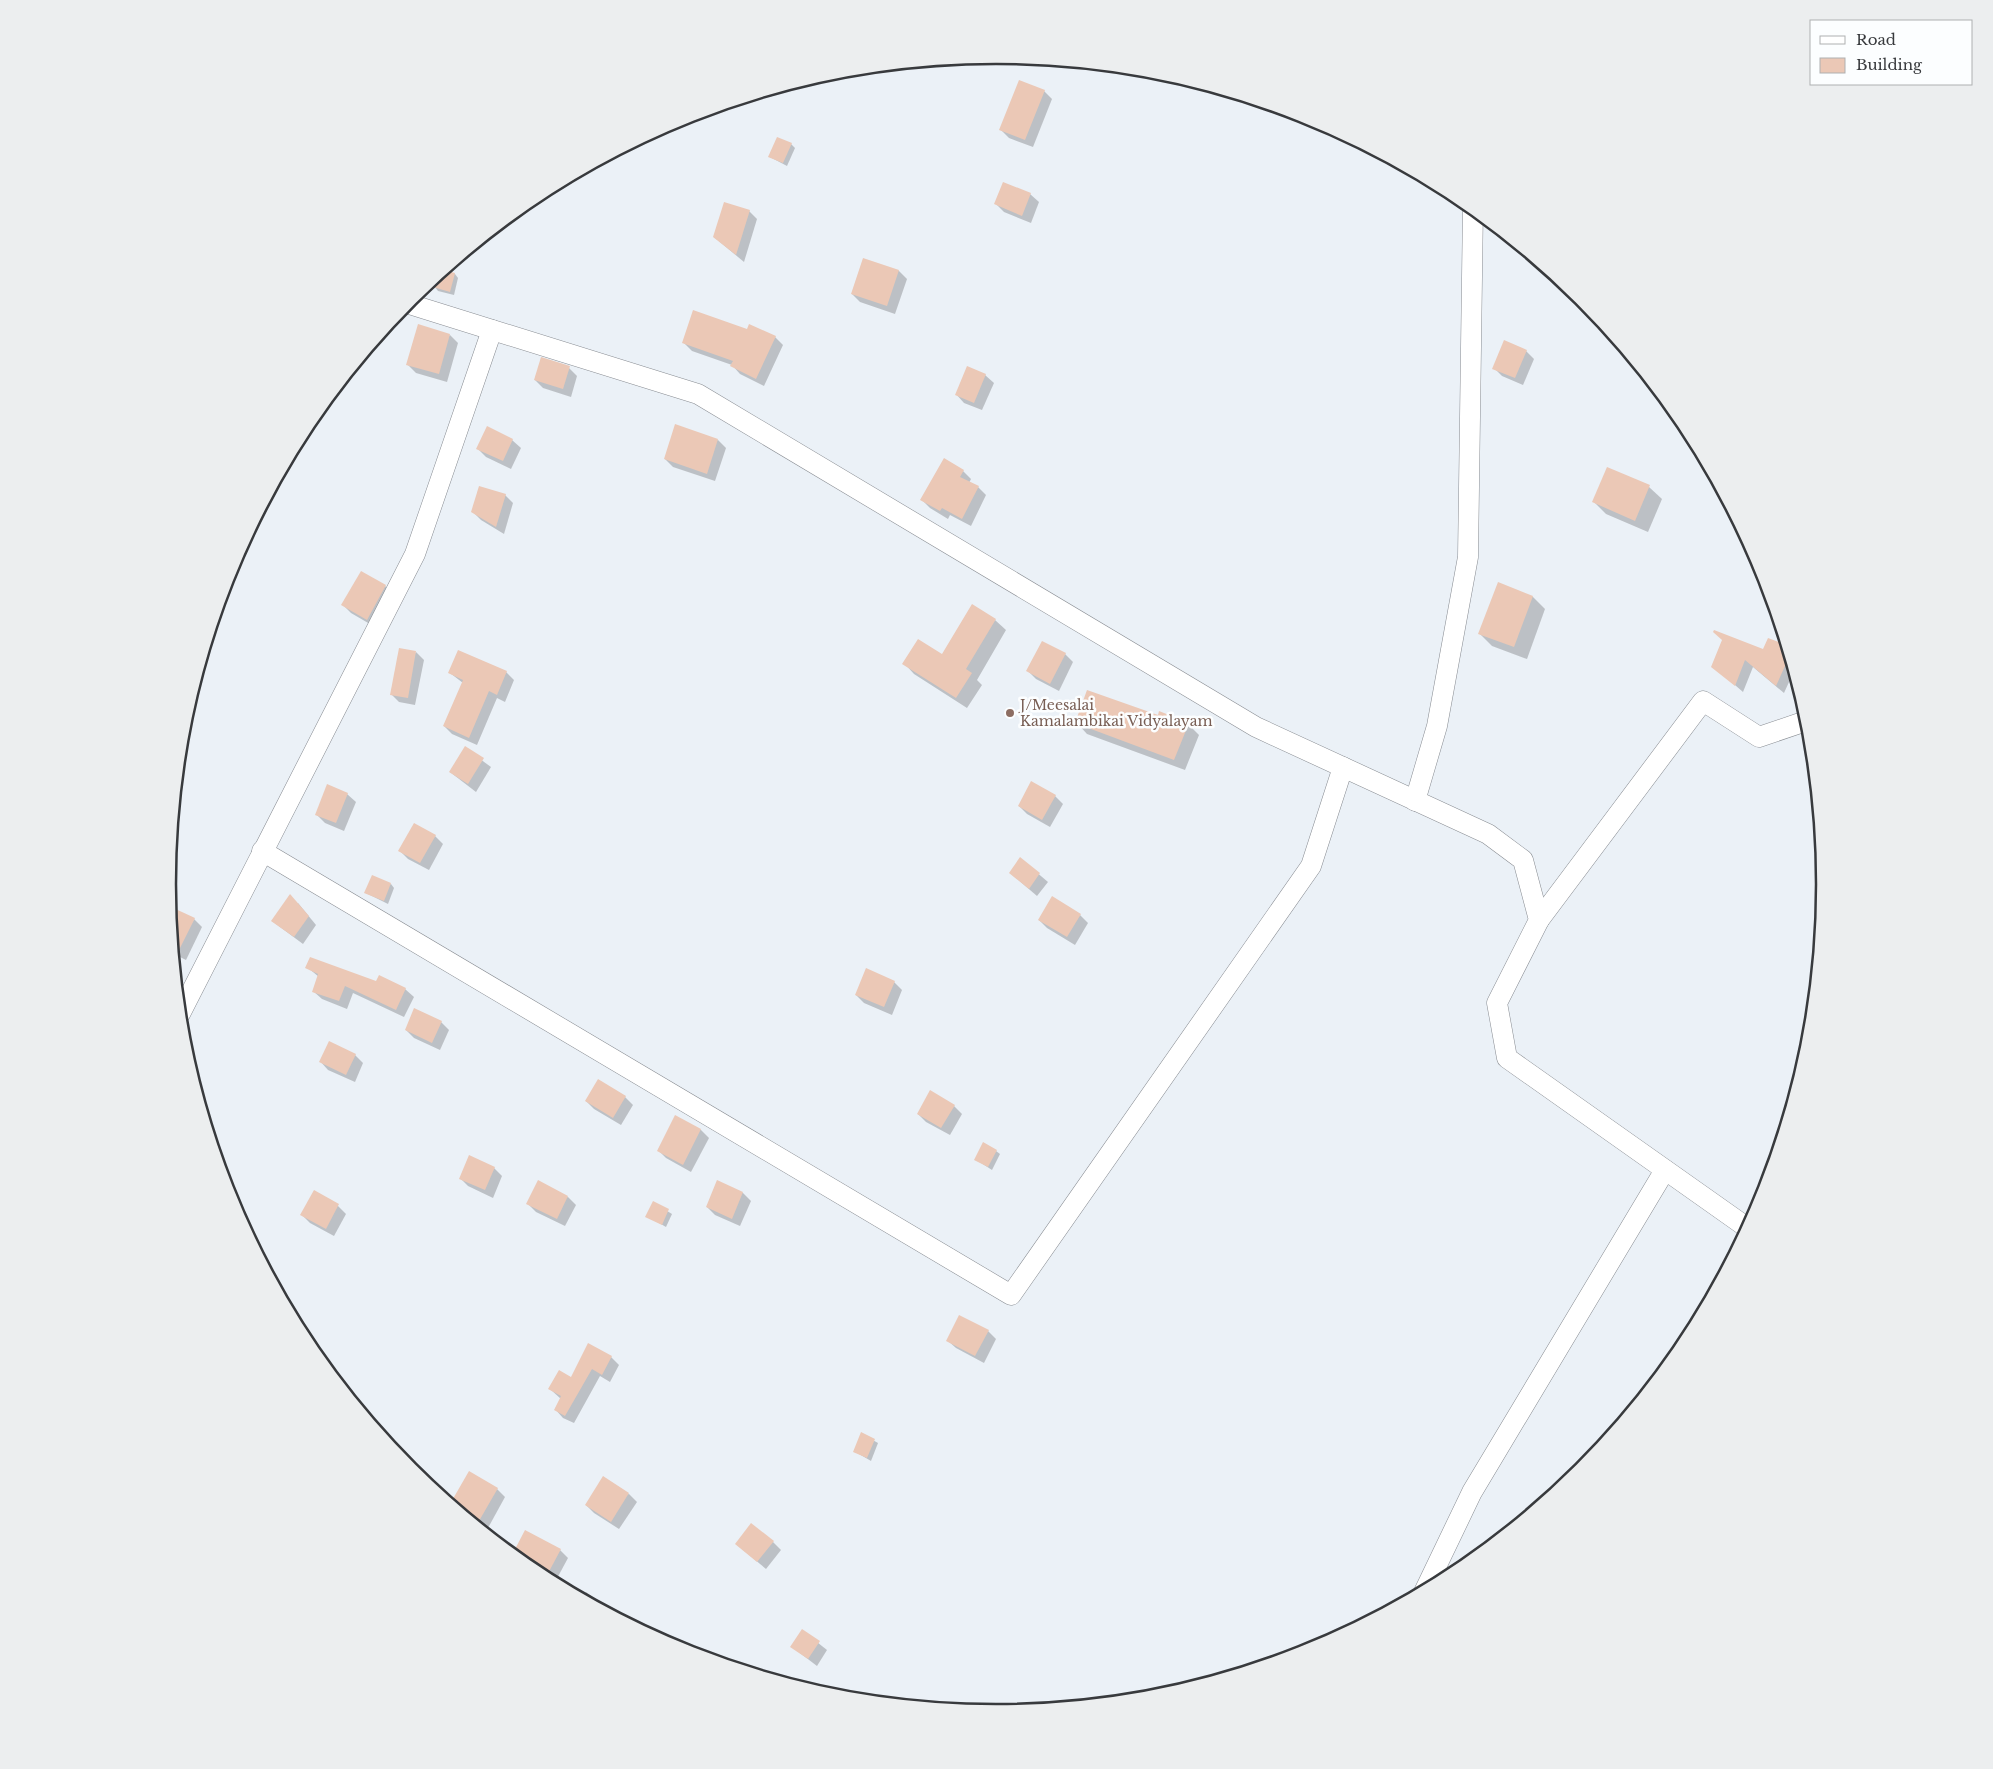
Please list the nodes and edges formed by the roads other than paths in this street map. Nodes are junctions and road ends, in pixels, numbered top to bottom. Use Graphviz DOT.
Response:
graph roads {
  1 [pos="1473,217"];
  2 [pos="414,306"];
  3 [pos="492,330"];
  4 [pos="1801,723"];
  5 [pos="1343,768"];
  6 [pos="1415,801"];
  7 [pos="262,850"];
  8 [pos="1539,920"];
  9 [pos="185,1004"];
  10 [pos="1665,1170"];
  11 [pos="1743,1226"];
  12 [pos="1429,1581"];
  1 -- 6 [label="street"];
  2 -- 3 [label="street"];
  3 -- 5 [label="street"];
  3 -- 7 [label="street"];
  4 -- 8 [label="street"];
  5 -- 6 [label="street"];
  5 -- 7 [label="street"];
  6 -- 8 [label="street"];
  7 -- 9 [label="street"];
  8 -- 10 [label="street"];
  10 -- 11 [label="street"];
  10 -- 12 [label="street"];
}
